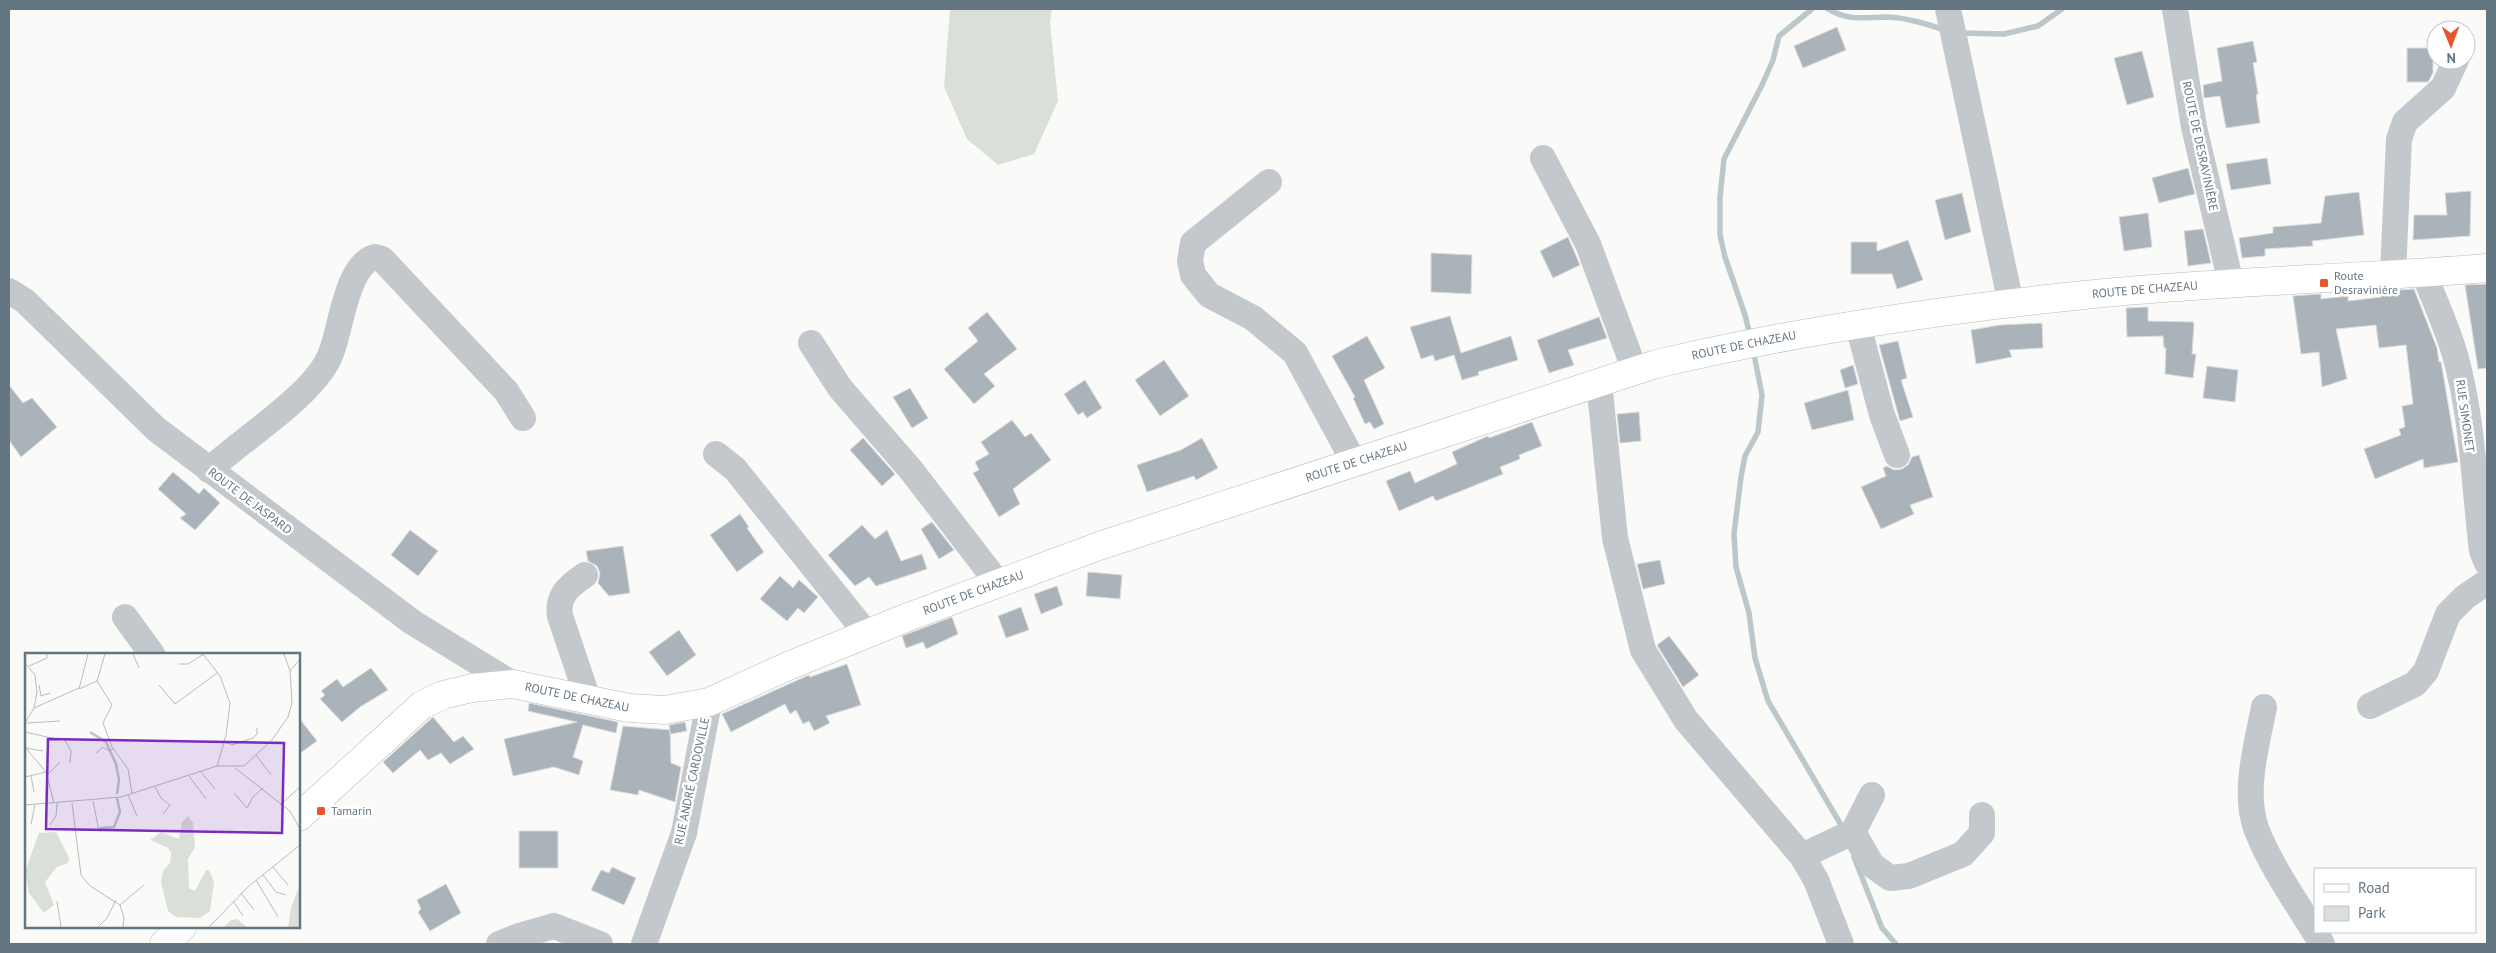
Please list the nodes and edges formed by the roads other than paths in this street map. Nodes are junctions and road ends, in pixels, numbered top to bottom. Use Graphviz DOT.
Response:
graph roads {
  1 [pos="1948,9"];
  2 [pos="2175,9"];
  3 [pos="2451,70"];
  4 [pos="1543,158"];
  5 [pos="1269,182"];
  6 [pos="2487,268"];
  7 [pos="2424,273"];
  8 [pos="2393,274"];
  9 [pos="2232,283"];
  10 [pos="14,302"];
  11 [pos="2011,304"];
  12 [pos="1858,325"];
  13 [pos="811,343"];
  14 [pos="1636,371"];
  15 [pos="1599,382"];
  16 [pos="523,418"];
  17 [pos="716,454"];
  18 [pos="1897,455"];
  19 [pos="1354,462"];
  20 [pos="209,470"];
  21 [pos="2487,563"];
  22 [pos="585,576"];
  23 [pos="2487,582"];
  24 [pos="998,583"];
  25 [pos="126,617"];
  26 [pos="867,634"];
  27 [pos="151,653"];
  28 [pos="513,684"];
  29 [pos="588,699"];
  30 [pos="709,702"];
  31 [pos="2370,706"];
  32 [pos="2264,707"];
  33 [pos="1872,794"];
  34 [pos="1982,815"];
  35 [pos="300,816"];
  36 [pos="1853,832"];
  37 [pos="1802,856"];
  38 [pos="181,928"];
  39 [pos="2314,931"];
  40 [pos="2315,933"];
  41 [pos="164,944"];
  42 [pos="499,944"];
  43 [pos="600,944"];
  44 [pos="644,944"];
  45 [pos="1841,944"];
  46 [pos="2322,944"];
  1 -- 11 [label="street"];
  2 -- 9 [label="street, ROUTE DE DESRAVINIÈRE"];
  3 -- 8 [label="street"];
  4 -- 14 [label="street"];
  5 -- 19 [label="street"];
  6 -- 7 [label="main road, ROUTE DE CHAZEAU"];
  7 -- 8 [label="main road, ROUTE DE CHAZEAU"];
  7 -- 21 [label="street, RUE SIMONET"];
  8 -- 9 [label="main road, ROUTE DE CHAZEAU"];
  9 -- 11 [label="main road, ROUTE DE CHAZEAU"];
  10 -- 20 [label="street, ROUTE DE JASPARD"];
  11 -- 12 [label="main road, ROUTE DE CHAZEAU"];
  12 -- 14 [label="main road, ROUTE DE CHAZEAU"];
  12 -- 18 [label="street"];
  13 -- 24 [label="street"];
  14 -- 15 [label="main road, ROUTE DE CHAZEAU"];
  15 -- 19 [label="main road, ROUTE DE CHAZEAU"];
  15 -- 37 [label="street"];
  16 -- 20 [label="street"];
  17 -- 26 [label="street"];
  19 -- 24 [label="main road, ROUTE DE CHAZEAU"];
  20 -- 28 [label="street, ROUTE DE JASPARD"];
  22 -- 29 [label="street"];
  23 -- 31 [label="street"];
  24 -- 26 [label="main road, ROUTE DE CHAZEAU"];
  25 -- 27 [label="street"];
  26 -- 30 [label="main road, ROUTE DE CHAZEAU"];
  28 -- 29 [label="main road, ROUTE DE CHAZEAU"];
  28 -- 35 [label="main road, ROUTE DE CHAZEAU"];
  29 -- 30 [label="main road, ROUTE DE CHAZEAU"];
  30 -- 44 [label="street, RUE ANDRÉ CARDOVILLE"];
  32 -- 39 [label="street"];
  33 -- 36 [label="street"];
  34 -- 36 [label="street"];
  36 -- 37 [label="street"];
  37 -- 45 [label="street"];
  38 -- 41 [label="main road"];
  40 -- 46 [label="street"];
  42 -- 43 [label="street"];
}
